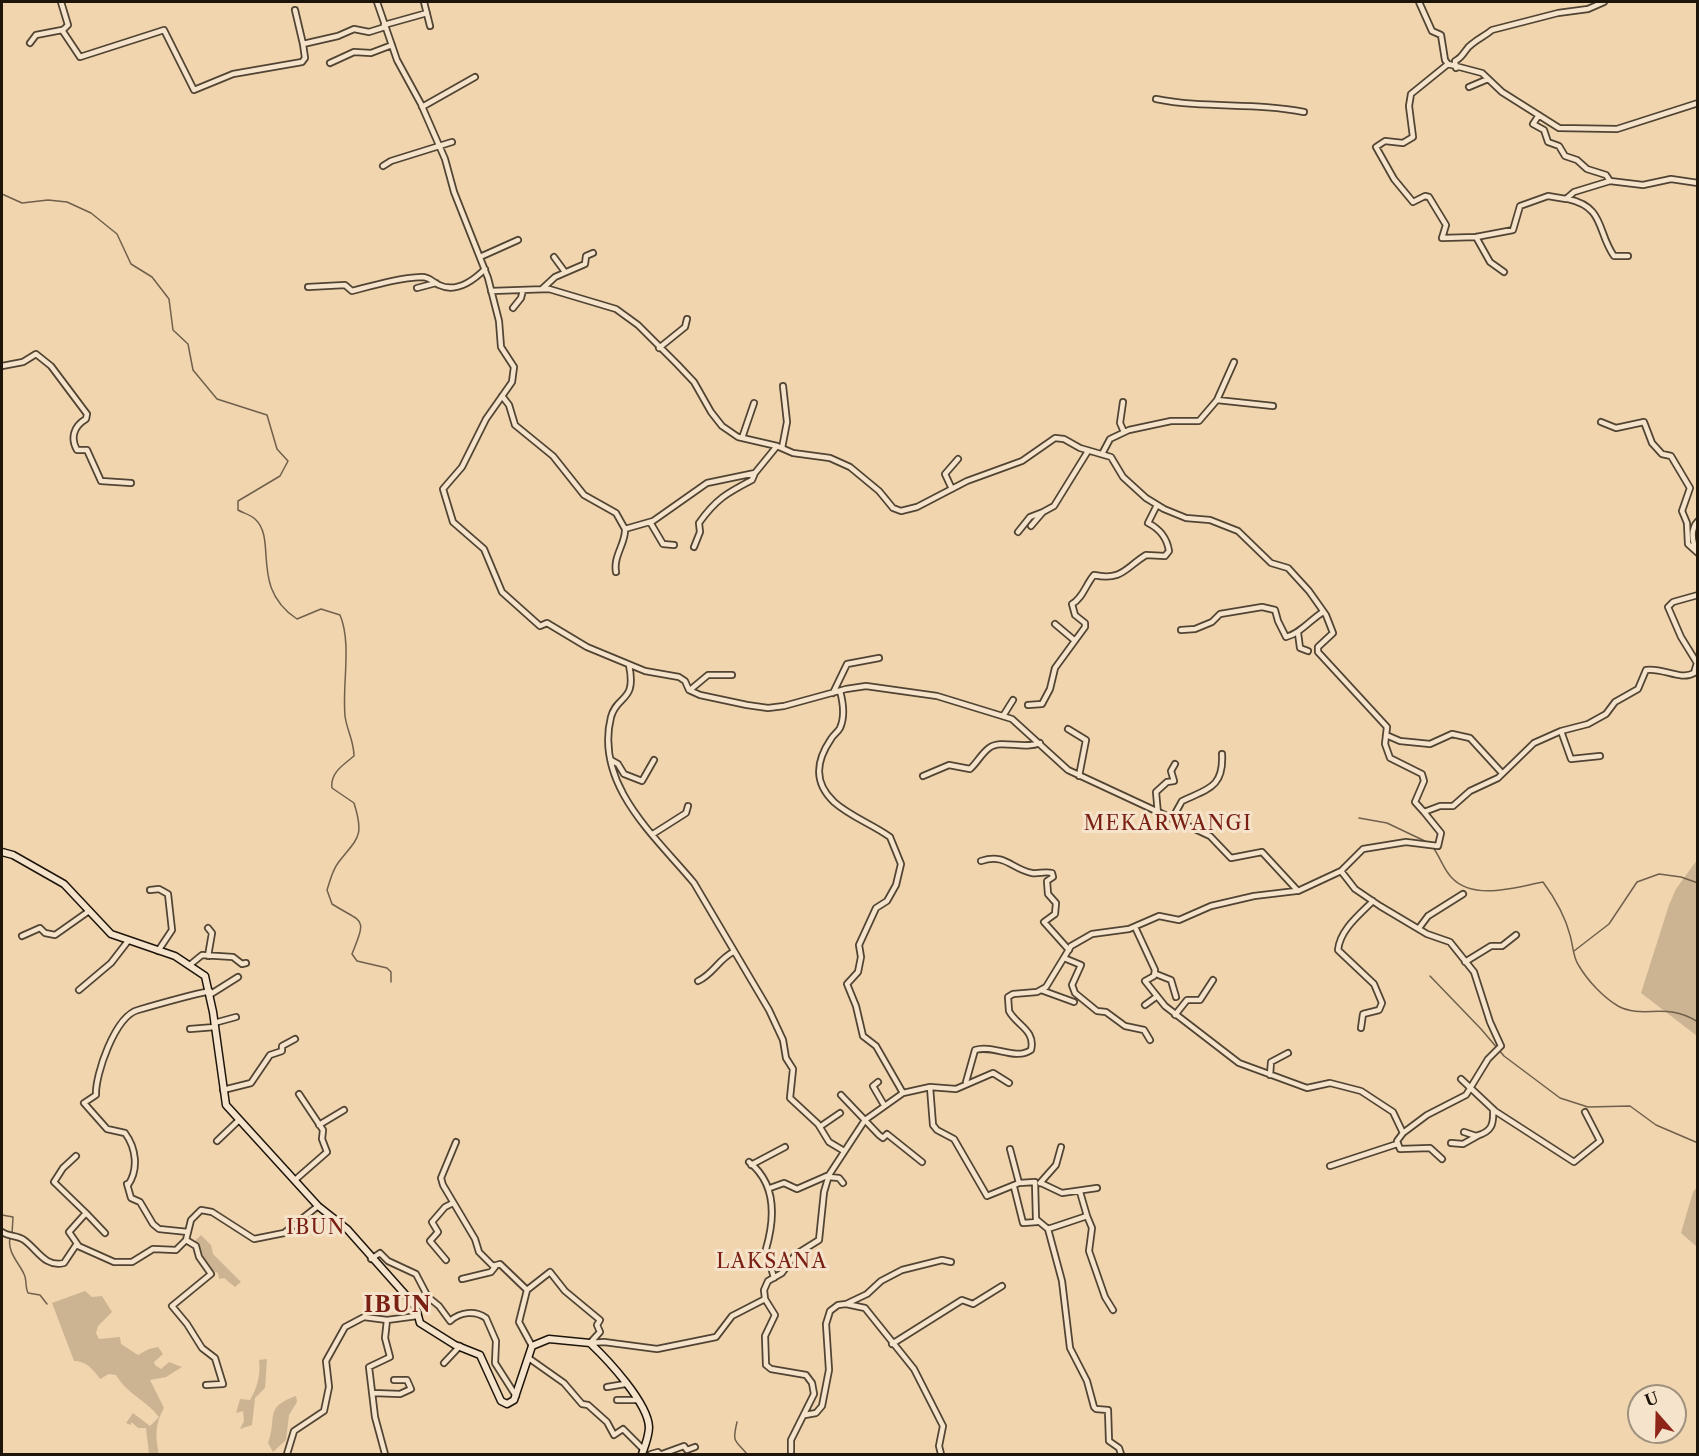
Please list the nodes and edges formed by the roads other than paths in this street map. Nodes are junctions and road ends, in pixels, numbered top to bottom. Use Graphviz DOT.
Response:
graph roads {
  1 [pos="61,2"];
  2 [pos="377,2"];
  3 [pos="424,2"];
  4 [pos="1419,2"];
  5 [pos="1604,2"];
  6 [pos="295,9"];
  7 [pos="427,13"];
  8 [pos="384,26"];
  9 [pos="430,26"];
  10 [pos="63,30"];
  11 [pos="30,43"];
  12 [pos="303,44"];
  13 [pos="392,45"];
  14 [pos="330,63"];
  15 [pos="1448,64"];
  16 [pos="1456,68"];
  17 [pos="475,77"];
  18 [pos="1488,79"];
  19 [pos="1469,87"];
  20 [pos="1156,99"];
  21 [pos="1698,104"];
  22 [pos="422,107"];
  23 [pos="1304,112"];
  24 [pos="1539,116"];
  25 [pos="452,142"];
  26 [pos="438,145"];
  27 [pos="383,166"];
  28 [pos="1610,181"];
  29 [pos="1698,183"];
  30 [pos="1568,199"];
  31 [pos="1476,237"];
  32 [pos="518,240"];
  33 [pos="594,253"];
  34 [pos="1628,256"];
  35 [pos="480,257"];
  36 [pos="554,257"];
  37 [pos="484,269"];
  38 [pos="565,272"];
  39 [pos="1503,272"];
  40 [pos="436,283"];
  41 [pos="308,287"];
  42 [pos="417,288"];
  43 [pos="542,289"];
  44 [pos="523,290"];
  45 [pos="491,291"];
  46 [pos="513,308"];
  47 [pos="687,319"];
  48 [pos="659,348"];
  49 [pos="1234,363"];
  50 [pos="2,366"];
  51 [pos="783,386"];
  52 [pos="502,396"];
  53 [pos="1217,400"];
  54 [pos="1122,402"];
  55 [pos="754,403"];
  56 [pos="1273,406"];
  57 [pos="1601,422"];
  58 [pos="1124,432"];
  59 [pos="742,438"];
  60 [pos="780,447"];
  61 [pos="1088,451"];
  62 [pos="1102,454"];
  63 [pos="958,459"];
  64 [pos="755,473"];
  65 [pos="131,483"];
  66 [pos="952,489"];
  67 [pos="1157,505"];
  68 [pos="1043,512"];
  69 [pos="1698,521"];
  70 [pos="650,522"];
  71 [pos="1031,526"];
  72 [pos="625,529"];
  73 [pos="1018,532"];
  74 [pos="674,545"];
  75 [pos="694,547"];
  76 [pos="1698,553"];
  77 [pos="616,572"];
  78 [pos="1698,595"];
  79 [pos="1323,612"];
  80 [pos="1055,624"];
  81 [pos="1181,630"];
  82 [pos="1298,633"];
  83 [pos="1074,640"];
  84 [pos="875,651"];
  85 [pos="1308,651"];
  86 [pos="629,664"];
  87 [pos="732,675"];
  88 [pos="690,690"];
  89 [pos="840,691"];
  90 [pos="833,693"];
  91 [pos="1013,700"];
  92 [pos="1028,705"];
  93 [pos="1003,716"];
  94 [pos="1068,729"];
  95 [pos="1561,731"];
  96 [pos="1386,735"];
  97 [pos="1040,743"];
  98 [pos="1222,754"];
  99 [pos="1600,756"];
  100 [pos="611,760"];
  101 [pos="654,760"];
  102 [pos="1175,764"];
  103 [pos="1502,773"];
  104 [pos="923,776"];
  105 [pos="1080,776"];
  106 [pos="687,806"];
  107 [pos="1425,812"];
  108 [pos="1158,814"];
  109 [pos="1172,819"];
  110 [pos="653,834"];
  111 [pos="2,852"];
  112 [pos="981,861"];
  113 [pos="1341,871"];
  114 [pos="150,890"];
  115 [pos="1298,891"];
  116 [pos="1463,894"];
  117 [pos="1373,901"];
  118 [pos="90,911"];
  119 [pos="1135,927"];
  120 [pos="208,928"];
  121 [pos="1419,928"];
  122 [pos="1516,935"];
  123 [pos="22,936"];
  124 [pos="128,941"];
  125 [pos="1069,950"];
  126 [pos="158,951"];
  127 [pos="733,952"];
  128 [pos="208,956"];
  129 [pos="1064,958"];
  130 [pos="1465,962"];
  131 [pos="246,963"];
  132 [pos="191,964"];
  133 [pos="1156,974"];
  134 [pos="238,977"];
  135 [pos="1213,980"];
  136 [pos="698,981"];
  137 [pos="79,990"];
  138 [pos="1041,990"];
  139 [pos="210,992"];
  140 [pos="1156,997"];
  141 [pos="1176,997"];
  142 [pos="1074,1002"];
  143 [pos="1145,1005"];
  144 [pos="1175,1015"];
  145 [pos="236,1017"];
  146 [pos="215,1025"];
  147 [pos="1361,1028"];
  148 [pos="190,1029"];
  149 [pos="295,1039"];
  150 [pos="1150,1040"];
  151 [pos="1288,1053"];
  152 [pos="1270,1076"];
  153 [pos="1461,1079"];
  154 [pos="878,1082"];
  155 [pos="966,1082"];
  156 [pos="1009,1083"];
  157 [pos="930,1087"];
  158 [pos="1472,1087"];
  159 [pos="223,1090"];
  160 [pos="903,1093"];
  161 [pos="298,1094"];
  162 [pos="841,1095"];
  163 [pos="884,1106"];
  164 [pos="1493,1109"];
  165 [pos="344,1110"];
  166 [pos="1585,1112"];
  167 [pos="840,1113"];
  168 [pos="239,1120"];
  169 [pos="865,1120"];
  170 [pos="319,1125"];
  171 [pos="821,1126"];
  172 [pos="1464,1132"];
  173 [pos="1402,1133"];
  174 [pos="1479,1135"];
  175 [pos="217,1142"];
  176 [pos="456,1142"];
  177 [pos="1451,1143"];
  178 [pos="1397,1144"];
  179 [pos="785,1147"];
  180 [pos="1061,1147"];
  181 [pos="1010,1149"];
  182 [pos="844,1151"];
  183 [pos="76,1156"];
  184 [pos="1442,1159"];
  185 [pos="922,1162"];
  186 [pos="1330,1166"];
  187 [pos="829,1176"];
  188 [pos="295,1180"];
  189 [pos="1035,1182"];
  190 [pos="843,1183"];
  191 [pos="1019,1183"];
  192 [pos="1041,1183"];
  193 [pos="1014,1187"];
  194 [pos="770,1188"];
  195 [pos="1097,1188"];
  196 [pos="1080,1192"];
  197 [pos="453,1203"];
  198 [pos="318,1206"];
  199 [pos="86,1213"];
  200 [pos="1087,1216"];
  201 [pos="1037,1222"];
  202 [pos="1048,1229"];
  203 [pos="2,1232"];
  204 [pos="188,1232"];
  205 [pos="105,1233"];
  206 [pos="186,1240"];
  207 [pos="78,1245"];
  208 [pos="371,1259"];
  209 [pos="446,1260"];
  210 [pos="951,1262"];
  211 [pos="495,1267"];
  212 [pos="774,1278"];
  213 [pos="462,1279"];
  214 [pos="1002,1286"];
  215 [pos="527,1290"];
  216 [pos="765,1299"];
  217 [pos="846,1304"];
  218 [pos="1113,1310"];
  219 [pos="417,1316"];
  220 [pos="387,1320"];
  221 [pos="590,1343"];
  222 [pos="892,1344"];
  223 [pos="460,1346"];
  224 [pos="532,1346"];
  225 [pos="530,1359"];
  226 [pos="444,1363"];
  227 [pos="394,1380"];
  228 [pos="625,1384"];
  229 [pos="207,1385"];
  230 [pos="607,1388"];
  231 [pos="373,1393"];
  232 [pos="516,1396"];
  233 [pos="617,1400"];
  234 [pos="638,1400"];
  235 [pos="805,1415"];
  236 [pos="695,1447"];
  237 [pos="643,1452"];
  238 [pos="791,1452"];
  239 [pos="287,1455"];
  240 [pos="385,1455"];
  241 [pos="651,1455"];
  242 [pos="661,1455"];
  243 [pos="941,1455"];
  244 [pos="1121,1455"];
  1 -- 10 [label="street"];
  2 -- 8 [label="street"];
  3 -- 7 [label="street"];
  4 -- 15 [label="street"];
  5 -- 16 [label="street"];
  6 -- 12 [label="street"];
  7 -- 8 [label="street"];
  7 -- 9 [label="street"];
  8 -- 12 [label="street"];
  8 -- 13 [label="street"];
  10 -- 11 [label="street"];
  10 -- 12 [label="street"];
  13 -- 14 [label="street"];
  13 -- 22 [label="street"];
  15 -- 16 [label="street"];
  15 -- 31 [label="street"];
  16 -- 18 [label="street"];
  17 -- 22 [label="street"];
  18 -- 19 [label="street"];
  18 -- 24 [label="street"];
  20 -- 23 [label="street"];
  21 -- 24 [label="street"];
  22 -- 26 [label="street"];
  24 -- 28 [label="street"];
  25 -- 26 [label="street"];
  26 -- 27 [label="street"];
  26 -- 35 [label="street"];
  28 -- 29 [label="street"];
  28 -- 30 [label="street"];
  30 -- 31 [label="street"];
  30 -- 34 [label="street"];
  31 -- 39 [label="street"];
  32 -- 35 [label="street"];
  33 -- 38 [label="street"];
  35 -- 37 [label="street"];
  36 -- 38 [label="street"];
  37 -- 40 [label="street"];
  37 -- 45 [label="street"];
  38 -- 43 [label="street"];
  40 -- 41 [label="street"];
  40 -- 42 [label="street"];
  43 -- 44 [label="street"];
  43 -- 48 [label="street"];
  44 -- 45 [label="street"];
  44 -- 46 [label="street"];
  45 -- 52 [label="street"];
  47 -- 48 [label="street"];
  48 -- 59 [label="street"];
  49 -- 53 [label="street"];
  50 -- 65 [label="street"];
  51 -- 60 [label="street"];
  52 -- 72 [label="street"];
  52 -- 86 [label="street"];
  53 -- 56 [label="street"];
  53 -- 58 [label="street"];
  54 -- 58 [label="street"];
  55 -- 59 [label="street"];
  57 -- 76 [label="street"];
  58 -- 62 [label="street"];
  59 -- 60 [label="street"];
  60 -- 64 [label="street"];
  60 -- 66 [label="street"];
  61 -- 62 [label="street"];
  61 -- 66 [label="street"];
  61 -- 68 [label="street"];
  62 -- 67 [label="street"];
  63 -- 66 [label="street"];
  64 -- 70 [label="street"];
  64 -- 75 [label="street"];
  67 -- 79 [label="street"];
  67 -- 83 [label="street"];
  68 -- 71 [label="street"];
  68 -- 73 [label="street"];
  69 -- 76 [label="street"];
  70 -- 72 [label="street"];
  70 -- 74 [label="street"];
  72 -- 77 [label="street"];
  78 -- 95 [label="street"];
  79 -- 82 [label="street"];
  79 -- 96 [label="street"];
  80 -- 83 [label="street"];
  81 -- 82 [label="street"];
  82 -- 85 [label="street"];
  83 -- 92 [label="street"];
  84 -- 90 [label="street"];
  86 -- 88 [label="street"];
  86 -- 100 [label="street"];
  87 -- 88 [label="street"];
  88 -- 90 [label="street"];
  89 -- 90 [label="street"];
  89 -- 93 [label="street"];
  89 -- 160 [label="street"];
  91 -- 93 [label="street"];
  93 -- 97 [label="street"];
  94 -- 105 [label="street"];
  95 -- 99 [label="street"];
  95 -- 103 [label="street"];
  96 -- 103 [label="street"];
  96 -- 107 [label="street"];
  97 -- 104 [label="street"];
  97 -- 105 [label="street"];
  98 -- 109 [label="street"];
  100 -- 101 [label="street"];
  100 -- 110 [label="street"];
  102 -- 108 [label="street"];
  103 -- 107 [label="street"];
  105 -- 108 [label="street"];
  106 -- 110 [label="street"];
  107 -- 113 [label="street"];
  108 -- 109 [label="street"];
  109 -- 115 [label="street"];
  110 -- 127 [label="street"];
  111 -- 118 [label="main road"];
  112 -- 125 [label="street"];
  113 -- 115 [label="street"];
  113 -- 117 [label="street"];
  114 -- 126 [label="street"];
  115 -- 119 [label="street"];
  116 -- 121 [label="street"];
  117 -- 121 [label="street"];
  117 -- 147 [label="street"];
  118 -- 123 [label="street"];
  118 -- 124 [label="main road"];
  119 -- 125 [label="street"];
  119 -- 133 [label="street"];
  120 -- 128 [label="street"];
  121 -- 130 [label="street"];
  122 -- 130 [label="street"];
  124 -- 126 [label="main road"];
  124 -- 137 [label="street"];
  125 -- 129 [label="street"];
  126 -- 132 [label="main road"];
  127 -- 136 [label="street"];
  127 -- 171 [label="street"];
  128 -- 131 [label="street"];
  128 -- 132 [label="street"];
  129 -- 138 [label="street"];
  129 -- 150 [label="street"];
  130 -- 158 [label="street"];
  132 -- 139 [label="main road"];
  133 -- 140 [label="street"];
  133 -- 141 [label="street"];
  134 -- 139 [label="street"];
  135 -- 144 [label="street"];
  138 -- 142 [label="street"];
  138 -- 155 [label="street"];
  139 -- 146 [label="main road"];
  139 -- 204 [label="street"];
  140 -- 143 [label="street"];
  140 -- 144 [label="street"];
  144 -- 152 [label="street"];
  145 -- 146 [label="street"];
  146 -- 148 [label="street"];
  146 -- 159 [label="main road"];
  149 -- 159 [label="street"];
  151 -- 152 [label="street"];
  152 -- 173 [label="street"];
  153 -- 158 [label="street"];
  154 -- 163 [label="street"];
  155 -- 156 [label="street"];
  155 -- 157 [label="street"];
  157 -- 160 [label="street"];
  157 -- 193 [label="street"];
  158 -- 164 [label="street"];
  158 -- 173 [label="street"];
  159 -- 168 [label="main road"];
  160 -- 163 [label="street"];
  161 -- 170 [label="street"];
  162 -- 169 [label="street"];
  163 -- 169 [label="street"];
  164 -- 166 [label="street"];
  164 -- 174 [label="street"];
  165 -- 170 [label="street"];
  167 -- 171 [label="street"];
  168 -- 175 [label="street"];
  168 -- 188 [label="main road"];
  169 -- 182 [label="street"];
  169 -- 185 [label="street"];
  170 -- 188 [label="street"];
  171 -- 182 [label="street"];
  172 -- 174 [label="street"];
  173 -- 178 [label="street"];
  174 -- 177 [label="street"];
  176 -- 197 [label="street"];
  178 -- 184 [label="street"];
  178 -- 186 [label="street"];
  179 -- 194 [label="street"];
  180 -- 192 [label="street"];
  181 -- 191 [label="street"];
  182 -- 187 [label="street"];
  183 -- 199 [label="street"];
  187 -- 190 [label="street"];
  187 -- 194 [label="street"];
  187 -- 212 [label="street"];
  188 -- 198 [label="main road"];
  189 -- 191 [label="street"];
  189 -- 192 [label="street"];
  189 -- 201 [label="street"];
  191 -- 193 [label="street"];
  192 -- 196 [label="street"];
  193 -- 201 [label="street"];
  194 -- 212 [label="street"];
  195 -- 196 [label="street"];
  196 -- 200 [label="street"];
  197 -- 209 [label="street"];
  197 -- 211 [label="street"];
  198 -- 204 [label="street"];
  198 -- 208 [label="main road"];
  199 -- 205 [label="street"];
  199 -- 207 [label="street"];
  200 -- 202 [label="street"];
  200 -- 218 [label="street"];
  201 -- 202 [label="street"];
  202 -- 244 [label="street"];
  203 -- 207 [label="street"];
  204 -- 206 [label="street"];
  206 -- 207 [label="street"];
  206 -- 229 [label="street"];
  208 -- 219 [label="main road"];
  208 -- 232 [label="street"];
  210 -- 217 [label="street"];
  211 -- 213 [label="street"];
  211 -- 215 [label="street"];
  212 -- 216 [label="street"];
  214 -- 222 [label="street"];
  215 -- 221 [label="street"];
  215 -- 224 [label="street"];
  216 -- 221 [label="street"];
  216 -- 235 [label="street"];
  217 -- 222 [label="street"];
  217 -- 235 [label="street"];
  219 -- 220 [label="street"];
  219 -- 223 [label="main road"];
  220 -- 231 [label="street"];
  220 -- 239 [label="street"];
  221 -- 224 [label="main road"];
  221 -- 228 [label="main road"];
  222 -- 243 [label="street"];
  223 -- 226 [label="street"];
  223 -- 232 [label="main road"];
  224 -- 225 [label="main road"];
  225 -- 232 [label="main road"];
  225 -- 237 [label="street"];
  227 -- 231 [label="street"];
  228 -- 230 [label="street"];
  228 -- 234 [label="main road"];
  231 -- 240 [label="street"];
  233 -- 234 [label="street"];
  234 -- 237 [label="main road"];
  235 -- 238 [label="street"];
  236 -- 242 [label="street"];
  241 -- 242 [label="street"];
}
